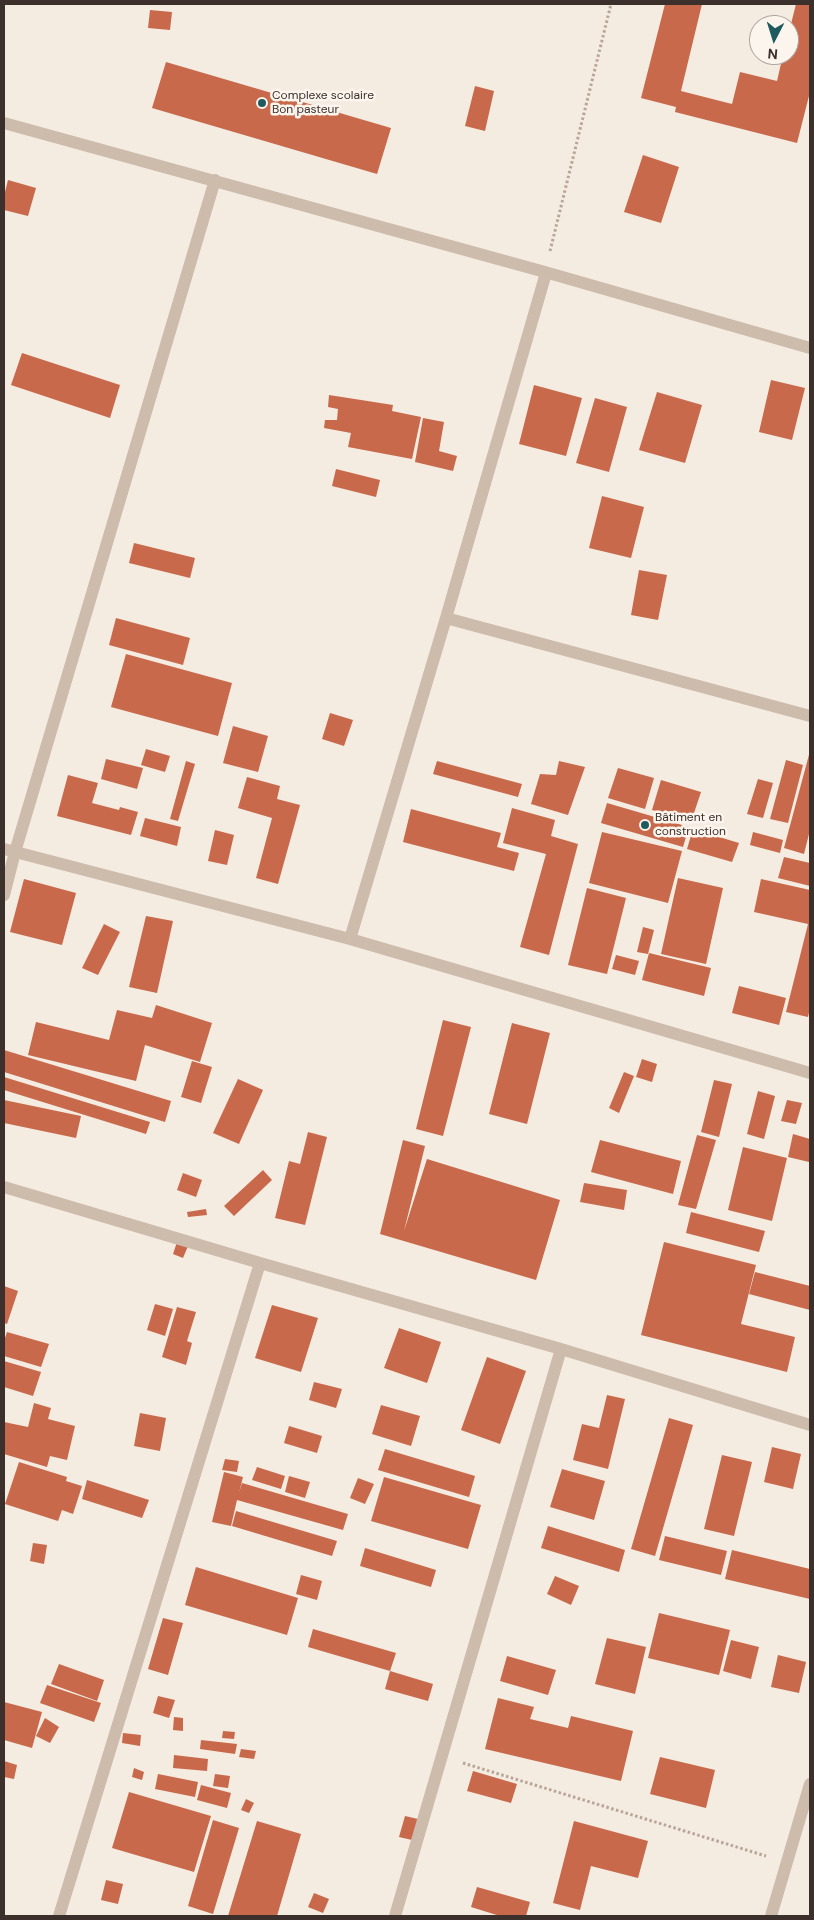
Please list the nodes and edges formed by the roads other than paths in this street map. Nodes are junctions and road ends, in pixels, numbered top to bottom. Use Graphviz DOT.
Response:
graph roads {
  1 [pos="4,122"];
  2 [pos="215,180"];
  3 [pos="546,272"];
  4 [pos="810,348"];
  5 [pos="446,618"];
  6 [pos="810,716"];
  7 [pos="9,851"];
  8 [pos="4,895"];
  9 [pos="350,939"];
  10 [pos="810,1073"];
  11 [pos="4,1188"];
  12 [pos="260,1263"];
  13 [pos="561,1349"];
  14 [pos="810,1425"];
  15 [pos="810,1784"];
  16 [pos="806,1814"];
  17 [pos="59,1916"];
  18 [pos="395,1916"];
  19 [pos="771,1916"];
  1 -- 2 [label="street"];
  2 -- 3 [label="street"];
  2 -- 7 [label="street"];
  3 -- 4 [label="street"];
  3 -- 5 [label="street"];
  5 -- 6 [label="street"];
  5 -- 9 [label="street"];
  7 -- 8 [label="street"];
  7 -- 9 [label="street"];
  9 -- 10 [label="street"];
  11 -- 12 [label="street"];
  12 -- 13 [label="street"];
  12 -- 17 [label="street"];
  13 -- 14 [label="street"];
  13 -- 18 [label="street"];
  15 -- 16 [label="street"];
  16 -- 19 [label="street"];
}
